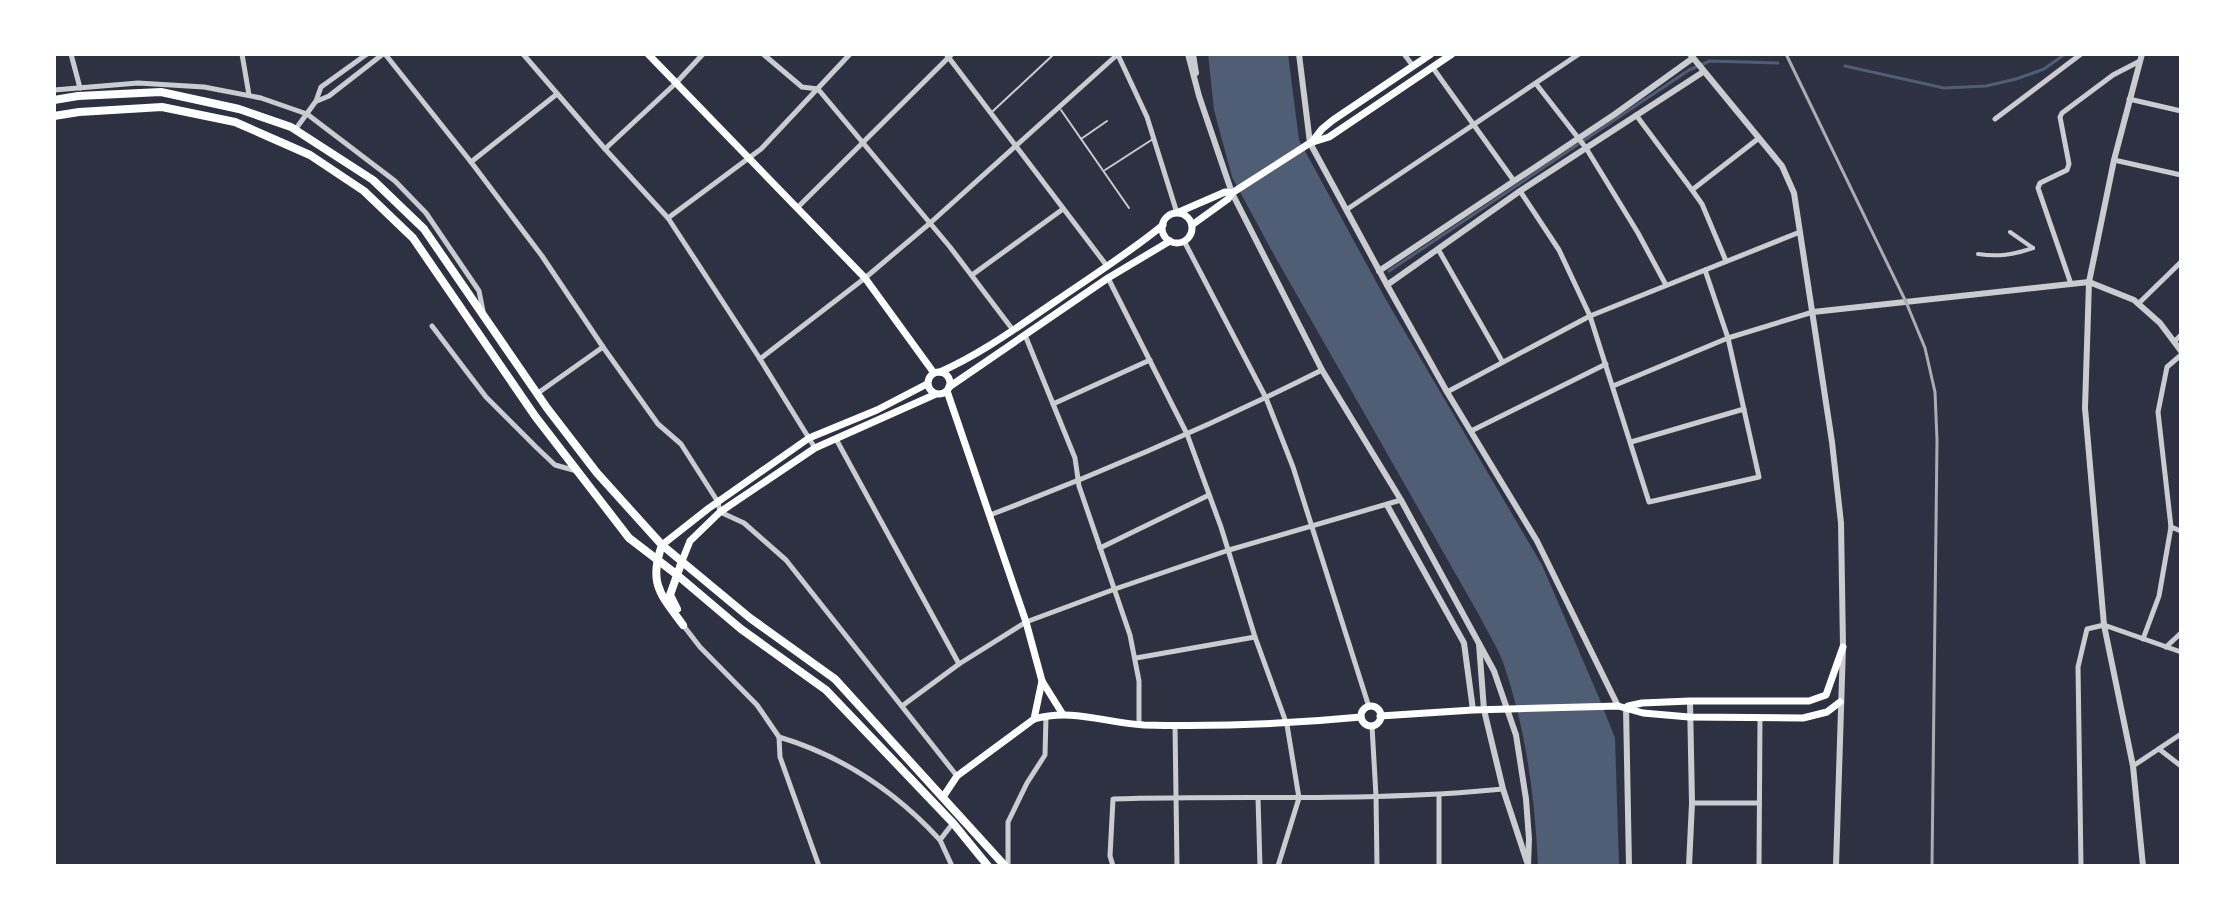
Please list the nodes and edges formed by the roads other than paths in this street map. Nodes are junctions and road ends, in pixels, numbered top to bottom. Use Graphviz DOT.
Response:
graph roads {
  1 [pos="71,54"];
  2 [pos="242,54"];
  3 [pos="367,54"];
  4 [pos="384,54"];
  5 [pos="523,54"];
  6 [pos="648,54"];
  7 [pos="703,54"];
  8 [pos="763,54"];
  9 [pos="850,54"];
  10 [pos="1054,54"];
  11 [pos="1118,54"];
  12 [pos="1190,54"];
  13 [pos="1299,54"];
  14 [pos="1404,54"];
  15 [pos="1431,54"];
  16 [pos="1452,54"];
  17 [pos="1579,54"];
  18 [pos="2081,54"];
  19 [pos="949,55"];
  20 [pos="1691,56"];
  21 [pos="2141,58"];
  22 [pos="1413,67"];
  23 [pos="1433,68"];
  24 [pos="1703,72"];
  25 [pos="676,83"];
  26 [pos="1536,85"];
  27 [pos="80,88"];
  28 [pos="818,89"];
  29 [pos="54,90"];
  30 [pos="557,94"];
  31 [pos="249,95"];
  32 [pos="2129,99"];
  33 [pos="54,100"];
  34 [pos="316,101"];
  35 [pos="1059,107"];
  36 [pos="2181,111"];
  37 [pos="307,114"];
  38 [pos="990,114"];
  39 [pos="1635,115"];
  40 [pos="54,116"];
  41 [pos="1995,119"];
  42 [pos="1107,121"];
  43 [pos="1475,125"];
  44 [pos="295,130"];
  45 [pos="1154,138"];
  46 [pos="1579,138"];
  47 [pos="1759,138"];
  48 [pos="1081,139"];
  49 [pos="863,144"];
  50 [pos="1308,145"];
  51 [pos="1015,147"];
  52 [pos="1586,148"];
  53 [pos="605,149"];
  54 [pos="750,157"];
  55 [pos="2114,160"];
  56 [pos="471,162"];
  57 [pos="1104,171"];
  58 [pos="2181,175"];
  59 [pos="1514,181"];
  60 [pos="1692,190"];
  61 [pos="1235,191"];
  62 [pos="1520,191"];
  63 [pos="798,207"];
  64 [pos="1129,208"];
  65 [pos="1063,209"];
  66 [pos="1346,210"];
  67 [pos="1177,213"];
  68 [pos="668,218"];
  69 [pos="929,224"];
  70 [pos="1163,225"];
  71 [pos="1192,225"];
  72 [pos="1800,232"];
  73 [pos="2010,232"];
  74 [pos="1170,241"];
  75 [pos="1184,241"];
  76 [pos="1438,249"];
  77 [pos="1978,254"];
  78 [pos="1726,261"];
  79 [pos="2181,262"];
  80 [pos="1107,266"];
  81 [pos="1705,270"];
  82 [pos="1379,271"];
  83 [pos="972,275"];
  84 [pos="865,278"];
  85 [pos="1108,278"];
  86 [pos="2089,282"];
  87 [pos="2071,284"];
  88 [pos="1387,285"];
  89 [pos="1666,285"];
  90 [pos="2138,304"];
  91 [pos="1813,312"];
  92 [pos="484,316"];
  93 [pos="1590,316"];
  94 [pos="432,326"];
  95 [pos="1013,330"];
  96 [pos="1025,334"];
  97 [pos="2181,335"];
  98 [pos="1728,338"];
  99 [pos="2174,342"];
  100 [pos="603,347"];
  101 [pos="2181,353"];
  102 [pos="760,359"];
  103 [pos="1150,360"];
  104 [pos="1502,361"];
  105 [pos="1606,364"];
  106 [pos="1322,370"];
  107 [pos="937,372"];
  108 [pos="927,384"];
  109 [pos="1613,386"];
  110 [pos="948,389"];
  111 [pos="1447,392"];
  112 [pos="537,393"];
  113 [pos="937,394"];
  114 [pos="1266,398"];
  115 [pos="1053,404"];
  116 [pos="1744,409"];
  117 [pos="954,413"];
  118 [pos="1471,431"];
  119 [pos="1187,434"];
  120 [pos="809,438"];
  121 [pos="836,439"];
  122 [pos="587,441"];
  123 [pos="1631,442"];
  124 [pos="577,447"];
  125 [pos="815,448"];
  126 [pos="577,471"];
  127 [pos="1078,481"];
  128 [pos="1209,495"];
  129 [pos="1401,500"];
  130 [pos="718,502"];
  131 [pos="1387,505"];
  132 [pos="720,512"];
  133 [pos="989,516"];
  134 [pos="2171,527"];
  135 [pos="1312,528"];
  136 [pos="2181,531"];
  137 [pos="662,545"];
  138 [pos="1100,548"];
  139 [pos="1229,550"];
  140 [pos="657,559"];
  141 [pos="682,561"];
  142 [pos="676,574"];
  143 [pos="1115,589"];
  144 [pos="1026,622"];
  145 [pos="683,625"];
  146 [pos="2104,625"];
  147 [pos="2181,633"];
  148 [pos="1255,637"];
  149 [pos="2143,639"];
  150 [pos="1479,640"];
  151 [pos="1843,647"];
  152 [pos="2166,647"];
  153 [pos="2181,652"];
  154 [pos="1136,658"];
  155 [pos="959,664"];
  156 [pos="1042,681"];
  157 [pos="1690,701"];
  158 [pos="1840,702"];
  159 [pos="902,706"];
  160 [pos="1619,706"];
  161 [pos="1369,707"];
  162 [pos="1473,710"];
  163 [pos="1484,710"];
  164 [pos="1511,710"];
  165 [pos="1062,713"];
  166 [pos="1046,716"];
  167 [pos="1380,716"];
  168 [pos="1361,717"];
  169 [pos="1689,717"];
  170 [pos="1760,717"];
  171 [pos="1034,719"];
  172 [pos="1139,725"];
  173 [pos="1175,725"];
  174 [pos="1287,725"];
  175 [pos="1372,726"];
  176 [pos="2181,734"];
  177 [pos="779,737"];
  178 [pos="2159,749"];
  179 [pos="2133,766"];
  180 [pos="2181,766"];
  181 [pos="957,776"];
  182 [pos="1503,789"];
  183 [pos="1439,795"];
  184 [pos="1376,796"];
  185 [pos="943,797"];
  186 [pos="1177,797"];
  187 [pos="1258,798"];
  188 [pos="1299,798"];
  189 [pos="1692,803"];
  190 [pos="1759,803"];
  191 [pos="953,823"];
  192 [pos="940,840"];
  193 [pos="819,866"];
  194 [pos="952,866"];
  195 [pos="988,866"];
  196 [pos="1006,866"];
  197 [pos="1113,866"];
  198 [pos="1177,866"];
  199 [pos="1260,866"];
  200 [pos="1278,866"];
  201 [pos="1377,866"];
  202 [pos="1439,866"];
  203 [pos="1528,866"];
  204 [pos="1629,866"];
  205 [pos="1689,866"];
  206 [pos="1759,866"];
  207 [pos="1836,866"];
  208 [pos="2081,866"];
  209 [pos="2143,866"];
  1 -- 27 [label="street"];
  2 -- 31 [label="street"];
  3 -- 34 [label="street"];
  4 -- 34 [label="street"];
  4 -- 56 [label="street"];
  5 -- 30 [label="street"];
  6 -- 25 [label="main road"];
  7 -- 25 [label="street"];
  8 -- 28 [label="street"];
  9 -- 28 [label="street"];
  10 -- 38 [label="lane"];
  11 -- 35 [label="street"];
  11 -- 45 [label="street"];
  12 -- 61 [label="street"];
  13 -- 50 [label="street"];
  14 -- 22 [label="street"];
  15 -- 22 [label="main road"];
  16 -- 23 [label="main road"];
  17 -- 26 [label="street"];
  18 -- 41 [label="street"];
  19 -- 38 [label="street"];
  19 -- 49 [label="street"];
  20 -- 24 [label="street"];
  20 -- 46 [label="street"];
  21 -- 32 [label="street"];
  21 -- 87 [label="street"];
  22 -- 50 [label="main road"];
  23 -- 43 [label="street"];
  23 -- 50 [label="main road"];
  24 -- 39 [label="street"];
  24 -- 47 [label="street"];
  25 -- 53 [label="street"];
  25 -- 54 [label="main road"];
  26 -- 43 [label="street"];
  26 -- 46 [label="street"];
  27 -- 29 [label="street"];
  27 -- 31 [label="street"];
  28 -- 49 [label="street"];
  28 -- 54 [label="street"];
  30 -- 53 [label="street"];
  30 -- 56 [label="street"];
  31 -- 37 [label="street"];
  32 -- 36 [label="street"];
  32 -- 55 [label="street"];
  33 -- 44 [label="main road"];
  34 -- 37 [label="street"];
  35 -- 48 [label="lane"];
  35 -- 51 [label="street"];
  37 -- 44 [label="street"];
  37 -- 92 [label="street"];
  38 -- 51 [label="street"];
  39 -- 52 [label="street"];
  39 -- 60 [label="street"];
  40 -- 126 [label="main road"];
  42 -- 48 [label="lane"];
  43 -- 59 [label="street"];
  43 -- 66 [label="street"];
  44 -- 92 [label="main road"];
  45 -- 57 [label="lane"];
  45 -- 67 [label="street"];
  46 -- 52 [label="street"];
  46 -- 59 [label="street"];
  47 -- 60 [label="street"];
  47 -- 72 [label="street"];
  48 -- 57 [label="lane"];
  49 -- 63 [label="street"];
  49 -- 69 [label="street"];
  50 -- 61 [label="main road"];
  50 -- 66 [label="street"];
  51 -- 65 [label="street"];
  51 -- 69 [label="street"];
  52 -- 62 [label="street"];
  52 -- 89 [label="street"];
  53 -- 68 [label="street"];
  54 -- 63 [label="main road"];
  54 -- 68 [label="street"];
  55 -- 58 [label="street"];
  55 -- 86 [label="street"];
  56 -- 100 [label="street"];
  57 -- 64 [label="lane"];
  59 -- 82 [label="street"];
  60 -- 78 [label="street"];
  61 -- 67 [label="main road"];
  61 -- 71 [label="main road"];
  61 -- 106 [label="street"];
  62 -- 76 [label="street"];
  62 -- 93 [label="street"];
  63 -- 84 [label="main road"];
  65 -- 80 [label="street"];
  65 -- 83 [label="street"];
  66 -- 82 [label="street"];
  67 -- 70 [label="main road"];
  67 -- 71 [label="main road"];
  68 -- 102 [label="street"];
  69 -- 83 [label="street"];
  69 -- 84 [label="street"];
  70 -- 74 [label="main road"];
  70 -- 80 [label="main road"];
  71 -- 75 [label="main road"];
  72 -- 78 [label="street"];
  72 -- 91 [label="street"];
  73 -- 77 [label="street"];
  74 -- 75 [label="main road"];
  74 -- 85 [label="main road"];
  75 -- 114 [label="street"];
  76 -- 88 [label="street"];
  76 -- 104 [label="street"];
  78 -- 81 [label="street"];
  79 -- 90 [label="street"];
  80 -- 95 [label="main road"];
  81 -- 89 [label="street"];
  81 -- 98 [label="street"];
  82 -- 88 [label="street"];
  83 -- 95 [label="street"];
  84 -- 102 [label="street"];
  84 -- 107 [label="main road"];
  85 -- 96 [label="main road"];
  85 -- 103 [label="street"];
  86 -- 87 [label="street"];
  86 -- 90 [label="street"];
  86 -- 146 [label="street"];
  87 -- 91 [label="street"];
  88 -- 111 [label="street"];
  89 -- 93 [label="street"];
  90 -- 99 [label="street"];
  91 -- 98 [label="street"];
  91 -- 151 [label="street"];
  92 -- 112 [label="main road"];
  93 -- 104 [label="street"];
  93 -- 105 [label="street"];
  94 -- 126 [label="street"];
  95 -- 107 [label="main road"];
  96 -- 110 [label="main road"];
  96 -- 115 [label="street"];
  97 -- 99 [label="street"];
  98 -- 109 [label="street"];
  98 -- 116 [label="street"];
  99 -- 101 [label="street"];
  100 -- 112 [label="street"];
  100 -- 130 [label="street"];
  101 -- 134 [label="street"];
  102 -- 120 [label="street"];
  103 -- 115 [label="street"];
  103 -- 119 [label="street"];
  104 -- 111 [label="street"];
  105 -- 109 [label="street"];
  105 -- 118 [label="street"];
  106 -- 114 [label="street"];
  106 -- 129 [label="street"];
  107 -- 108 [label="main road"];
  107 -- 110 [label="main road"];
  108 -- 113 [label="main road"];
  108 -- 120 [label="main road"];
  109 -- 123 [label="street"];
  110 -- 113 [label="main road"];
  110 -- 117 [label="main road"];
  111 -- 118 [label="street"];
  112 -- 124 [label="main road"];
  113 -- 117 [label="main road"];
  113 -- 121 [label="main road"];
  114 -- 119 [label="street"];
  114 -- 135 [label="street"];
  115 -- 127 [label="street"];
  116 -- 123 [label="street"];
  116 -- 123 [label="street"];
  117 -- 133 [label="main road"];
  118 -- 160 [label="street"];
  119 -- 127 [label="street"];
  119 -- 128 [label="street"];
  120 -- 125 [label="street"];
  120 -- 130 [label="main road"];
  121 -- 125 [label="main road"];
  121 -- 155 [label="street"];
  122 -- 124 [label="street"];
  124 -- 137 [label="main road"];
  125 -- 132 [label="main road"];
  126 -- 140 [label="main road"];
  127 -- 133 [label="street"];
  127 -- 138 [label="street"];
  128 -- 138 [label="street"];
  128 -- 139 [label="street"];
  129 -- 131 [label="street"];
  129 -- 150 [label="street"];
  130 -- 132 [label="street"];
  130 -- 137 [label="main road"];
  131 -- 135 [label="street"];
  131 -- 162 [label="street"];
  132 -- 141 [label="main road"];
  132 -- 159 [label="street"];
  133 -- 144 [label="main road"];
  134 -- 136 [label="street"];
  134 -- 149 [label="street"];
  135 -- 139 [label="street"];
  135 -- 161 [label="street"];
  137 -- 140 [label="main road"];
  137 -- 141 [label="main road"];
  138 -- 143 [label="street"];
  139 -- 143 [label="street"];
  139 -- 148 [label="street"];
  140 -- 142 [label="main road"];
  140 -- 145 [label="main road"];
  141 -- 142 [label="main road"];
  141 -- 185 [label="main road"];
  142 -- 145 [label="main road"];
  142 -- 191 [label="main road"];
  143 -- 144 [label="street"];
  143 -- 154 [label="street"];
  144 -- 155 [label="street"];
  144 -- 156 [label="main road"];
  145 -- 177 [label="street"];
  146 -- 149 [label="street"];
  146 -- 179 [label="street"];
  146 -- 208 [label="street"];
  147 -- 152 [label="street"];
  148 -- 154 [label="street"];
  148 -- 174 [label="street"];
  149 -- 152 [label="street"];
  150 -- 163 [label="street"];
  150 -- 164 [label="street"];
  151 -- 157 [label="main road"];
  151 -- 158 [label="street"];
  152 -- 153 [label="street"];
  154 -- 172 [label="street"];
  155 -- 159 [label="street"];
  156 -- 165 [label="main road"];
  156 -- 171 [label="main road"];
  157 -- 160 [label="main road"];
  157 -- 169 [label="street"];
  158 -- 170 [label="main road"];
  158 -- 207 [label="street"];
  159 -- 181 [label="street"];
  160 -- 164 [label="main road"];
  160 -- 169 [label="main road"];
  160 -- 204 [label="street"];
  161 -- 167 [label="main road"];
  161 -- 168 [label="main road"];
  162 -- 163 [label="main road"];
  162 -- 167 [label="main road"];
  163 -- 164 [label="main road"];
  163 -- 182 [label="street"];
  164 -- 203 [label="street"];
  165 -- 166 [label="main road"];
  165 -- 172 [label="main road"];
  166 -- 171 [label="main road"];
  166 -- 196 [label="street"];
  167 -- 175 [label="main road"];
  168 -- 174 [label="main road"];
  168 -- 175 [label="main road"];
  169 -- 170 [label="main road"];
  169 -- 189 [label="street"];
  170 -- 190 [label="street"];
  171 -- 181 [label="main road"];
  172 -- 173 [label="main road"];
  173 -- 174 [label="main road"];
  173 -- 186 [label="street"];
  174 -- 188 [label="street"];
  175 -- 184 [label="street"];
  176 -- 178 [label="street"];
  177 -- 192 [label="street"];
  177 -- 193 [label="street"];
  178 -- 179 [label="street"];
  178 -- 180 [label="street"];
  179 -- 209 [label="street"];
  181 -- 185 [label="main road"];
  182 -- 183 [label="street"];
  182 -- 203 [label="street"];
  183 -- 184 [label="street"];
  183 -- 202 [label="street"];
  184 -- 188 [label="street"];
  184 -- 201 [label="street"];
  185 -- 196 [label="main road"];
  186 -- 187 [label="street"];
  186 -- 197 [label="street"];
  186 -- 198 [label="street"];
  187 -- 188 [label="street"];
  187 -- 199 [label="street"];
  188 -- 200 [label="street"];
  189 -- 190 [label="street"];
  189 -- 205 [label="street"];
  190 -- 206 [label="street"];
  191 -- 192 [label="street"];
  191 -- 195 [label="main road"];
  192 -- 194 [label="street"];
}
